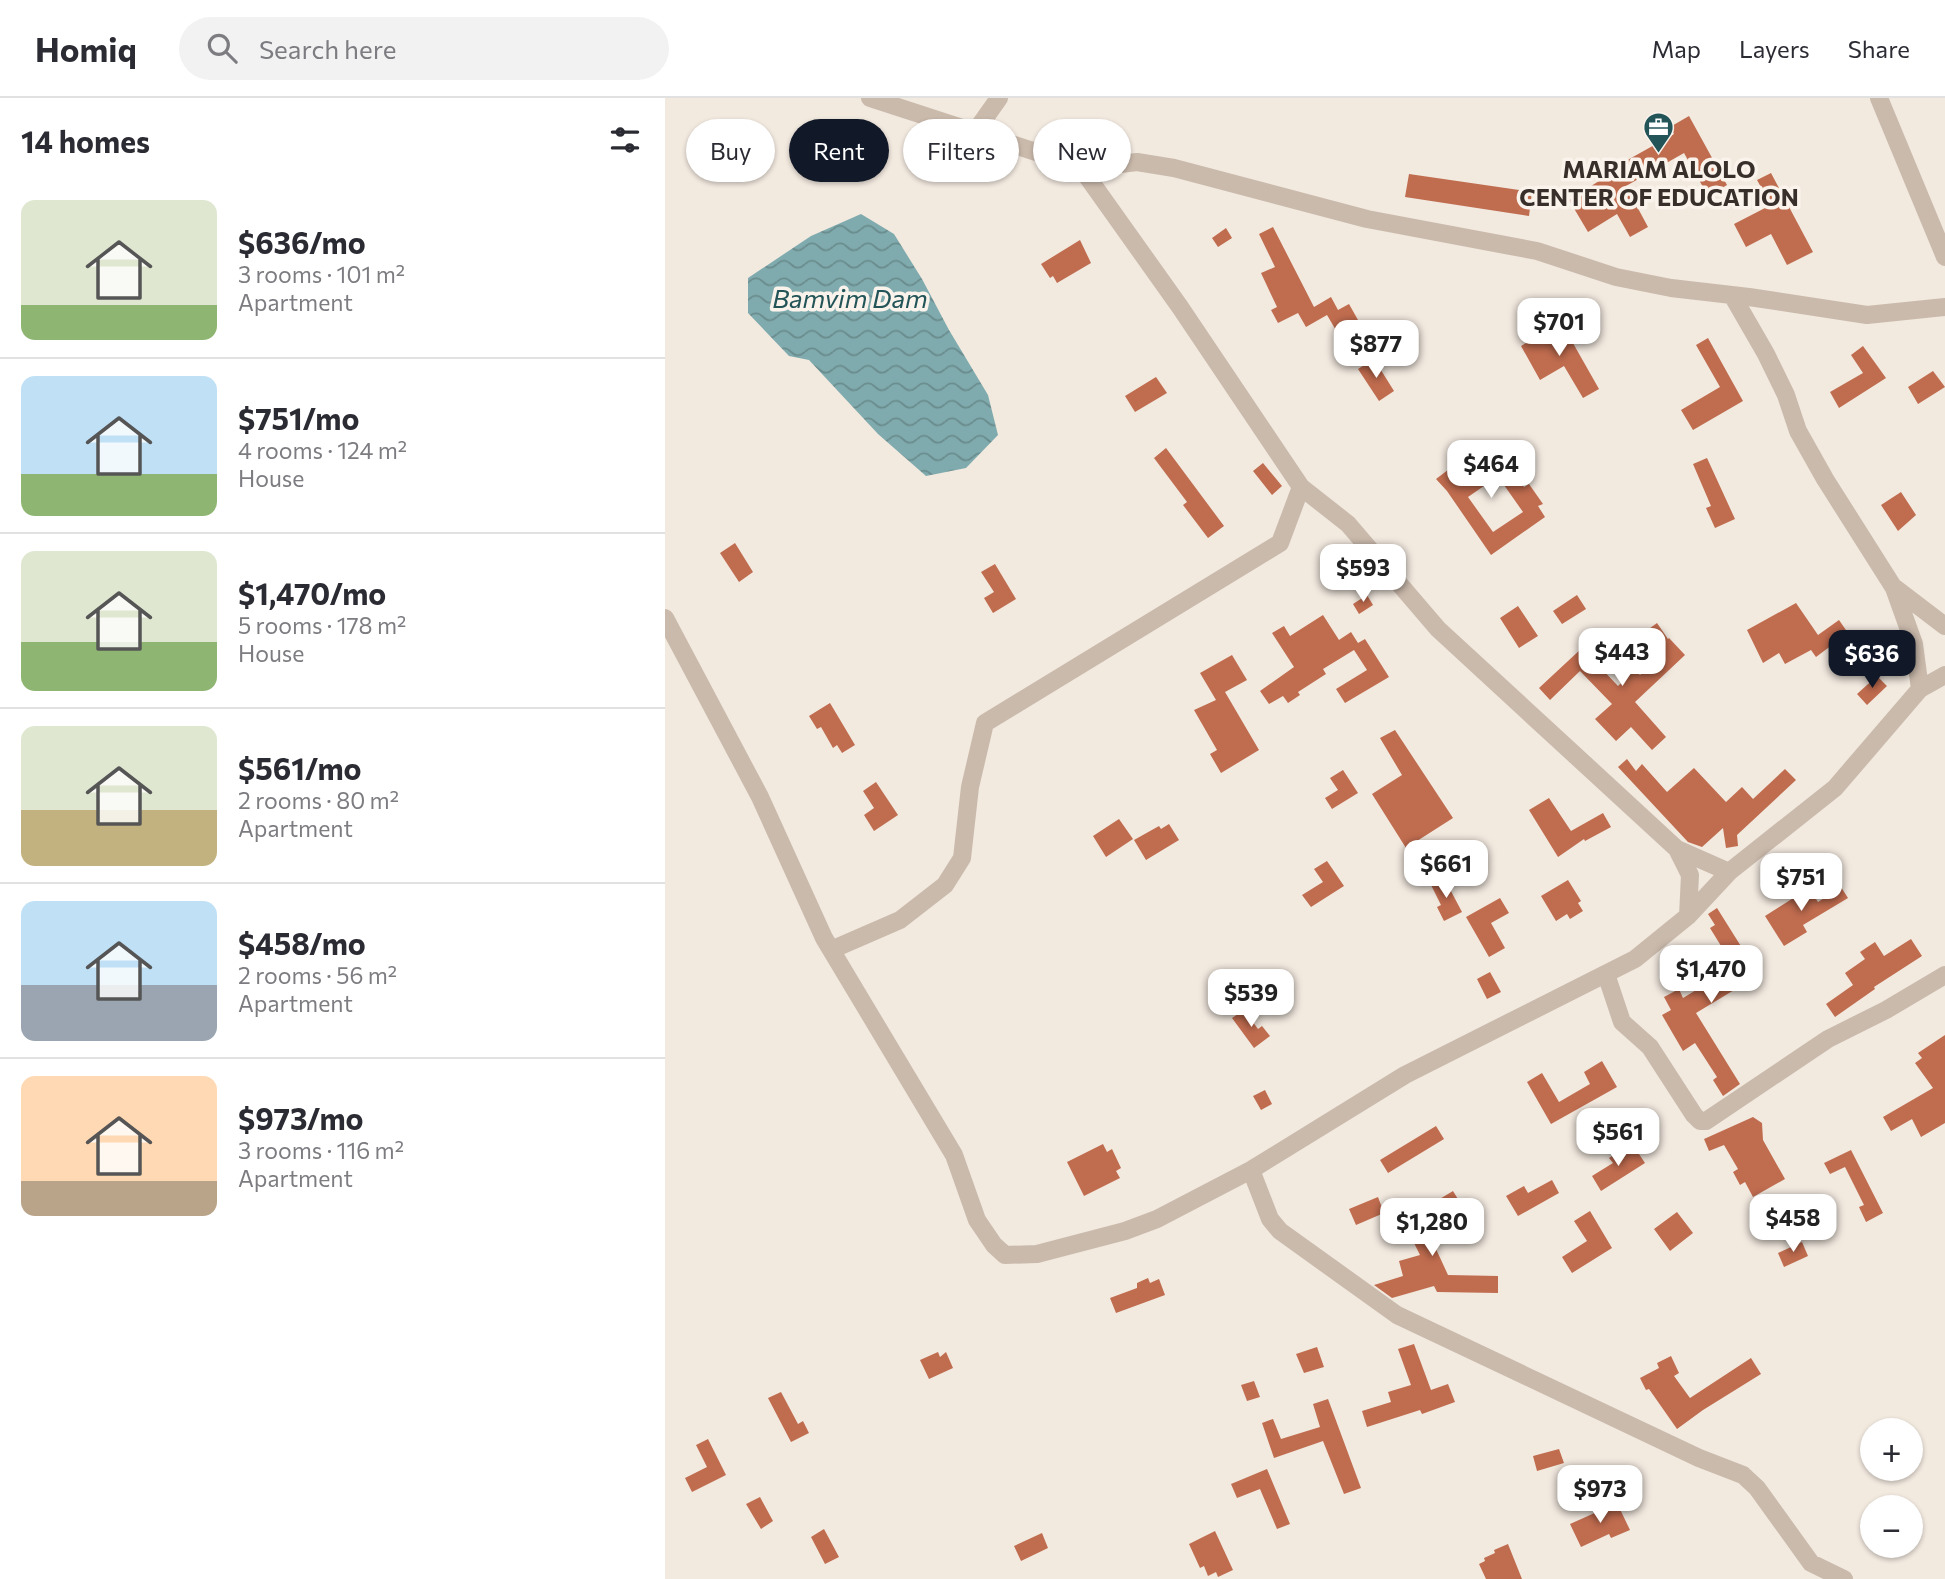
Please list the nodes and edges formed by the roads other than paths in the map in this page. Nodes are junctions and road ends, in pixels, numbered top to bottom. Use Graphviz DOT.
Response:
graph roads {
  1 [pos="870,98"];
  2 [pos="999,98"];
  3 [pos="1879,98"];
  4 [pos="935,119"];
  5 [pos="984,119"];
  6 [pos="1131,163"];
  7 [pos="1091,182"];
  8 [pos="1945,257"];
  9 [pos="1732,295"];
  10 [pos="1945,307"];
  11 [pos="1301,487"];
  12 [pos="1894,588"];
  13 [pos="665,618"];
  14 [pos="1945,626"];
  15 [pos="1945,675"];
  16 [pos="1920,689"];
  17 [pos="1677,849"];
  18 [pos="1730,872"];
  19 [pos="1688,916"];
  20 [pos="831,950"];
  21 [pos="1606,974"];
  22 [pos="1945,975"];
  23 [pos="1251,1170"];
  24 [pos="1844,1579"];
  1 -- 4 [label="street"];
  2 -- 5 [label="street"];
  3 -- 8 [label="street"];
  6 -- 9 [label="street"];
  7 -- 11 [label="street"];
  9 -- 10 [label="street"];
  9 -- 12 [label="street"];
  11 -- 17 [label="street"];
  11 -- 20 [label="street"];
  12 -- 14 [label="street"];
  12 -- 16 [label="street"];
  13 -- 20 [label="street"];
  15 -- 16 [label="street"];
  16 -- 18 [label="street"];
  17 -- 18 [label="street"];
  17 -- 19 [label="street"];
  18 -- 19 [label="street"];
  19 -- 21 [label="street"];
  20 -- 23 [label="street"];
  21 -- 22 [label="street"];
  21 -- 23 [label="street"];
  23 -- 24 [label="street"];
}
